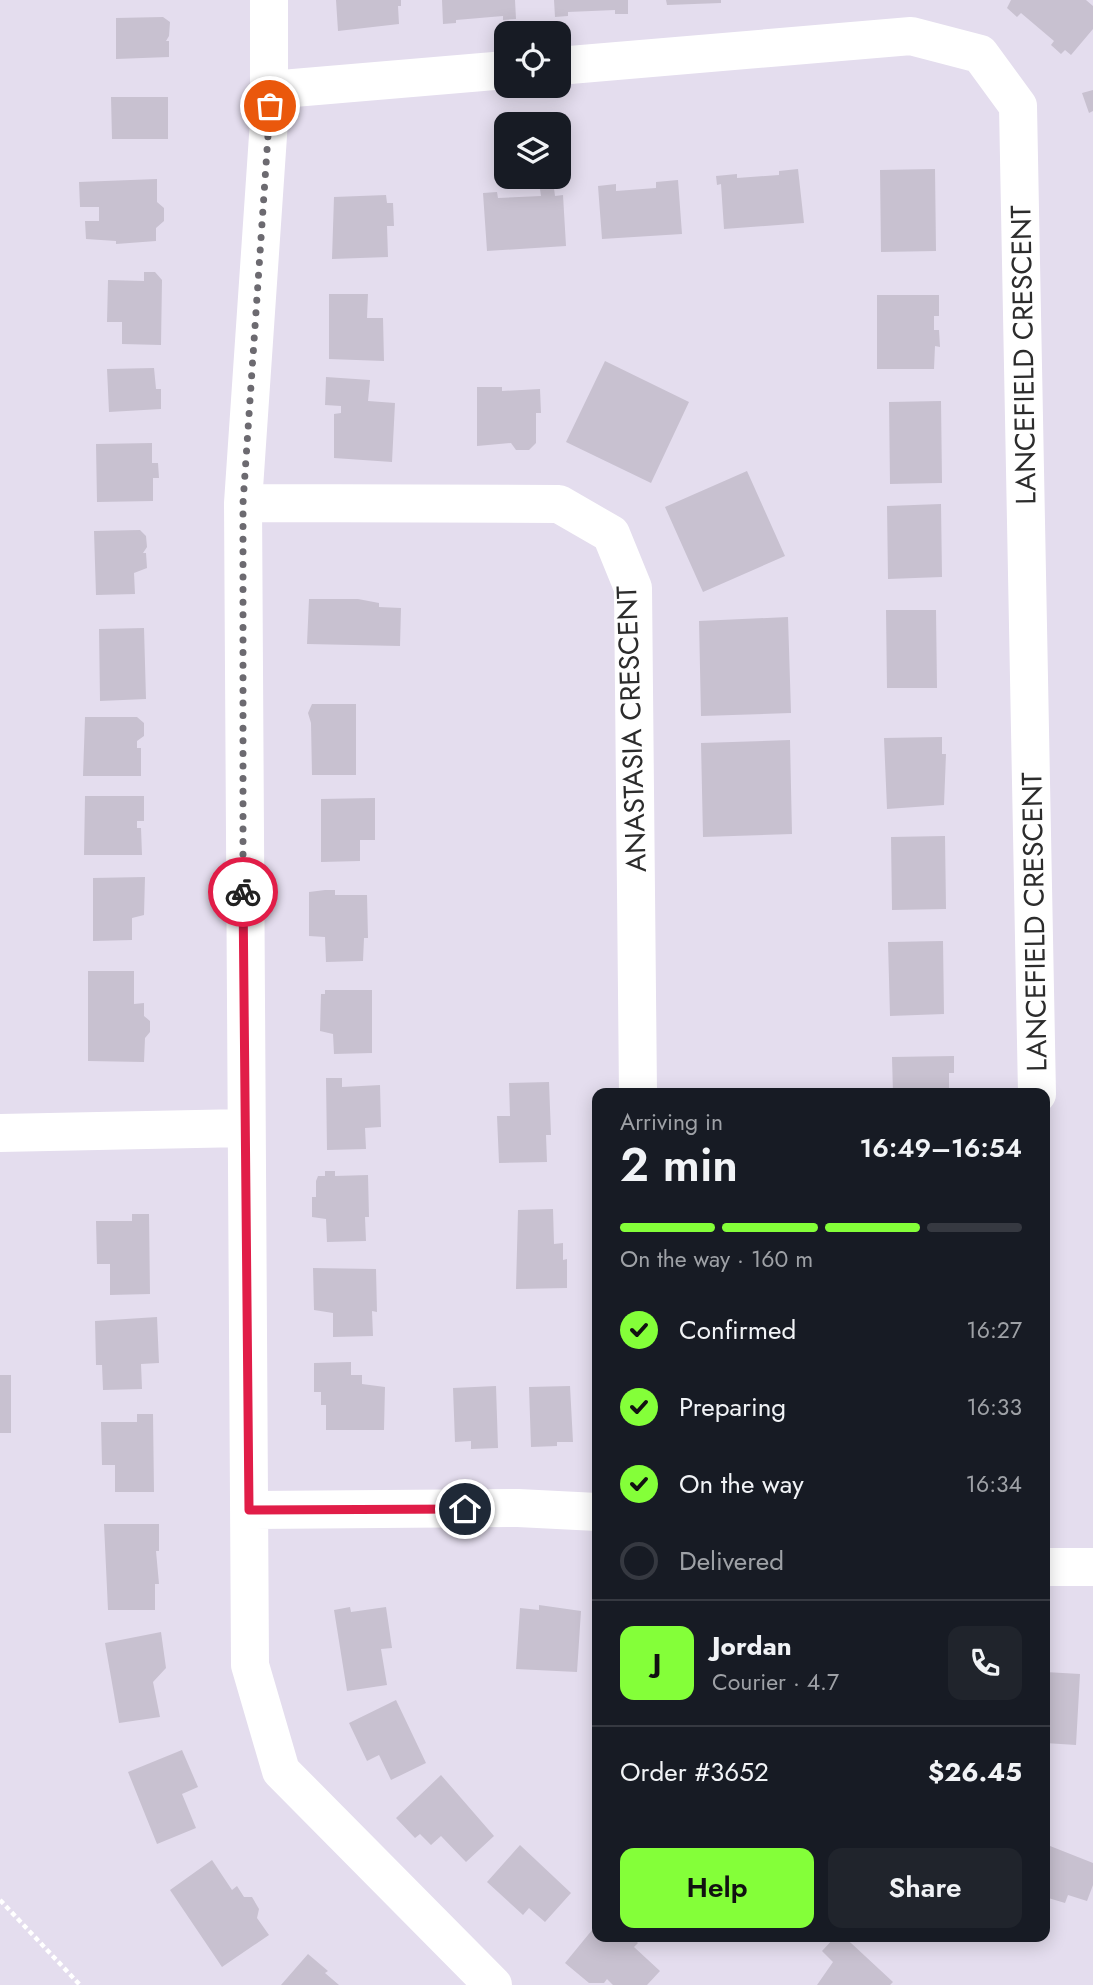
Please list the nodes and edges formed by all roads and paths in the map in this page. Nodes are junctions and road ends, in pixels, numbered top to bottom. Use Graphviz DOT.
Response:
graph roads {
  1 [pos="269,0"];
  2 [pos="571,65"];
  3 [pos="494,71"];
  4 [pos="270,90"];
  5 [pos="243,503"];
  6 [pos="638,1088"];
  7 [pos="1037,1088"];
  8 [pos="245,1128"];
  9 [pos="0,1133"];
  10 [pos="249,1510"];
  11 [pos="592,1511"];
  12 [pos="1050,1567"];
  13 [pos="1093,1567"];
  14 [pos="0,1900"];
  15 [pos="80,1985"];
  16 [pos="493,1985"];
  1 -- 4 [label="street"];
  2 -- 7 [label="street, LANCEFIELD CRESCENT"];
  3 -- 4 [label="street"];
  4 -- 5 [label="street"];
  5 -- 6 [label="street, ANASTASIA CRESCENT"];
  5 -- 8 [label="street"];
  8 -- 9 [label="street"];
  8 -- 10 [label="street"];
  10 -- 11 [label="street"];
  10 -- 16 [label="street"];
  12 -- 13 [label="street"];
  14 -- 15 [label="path"];
}
